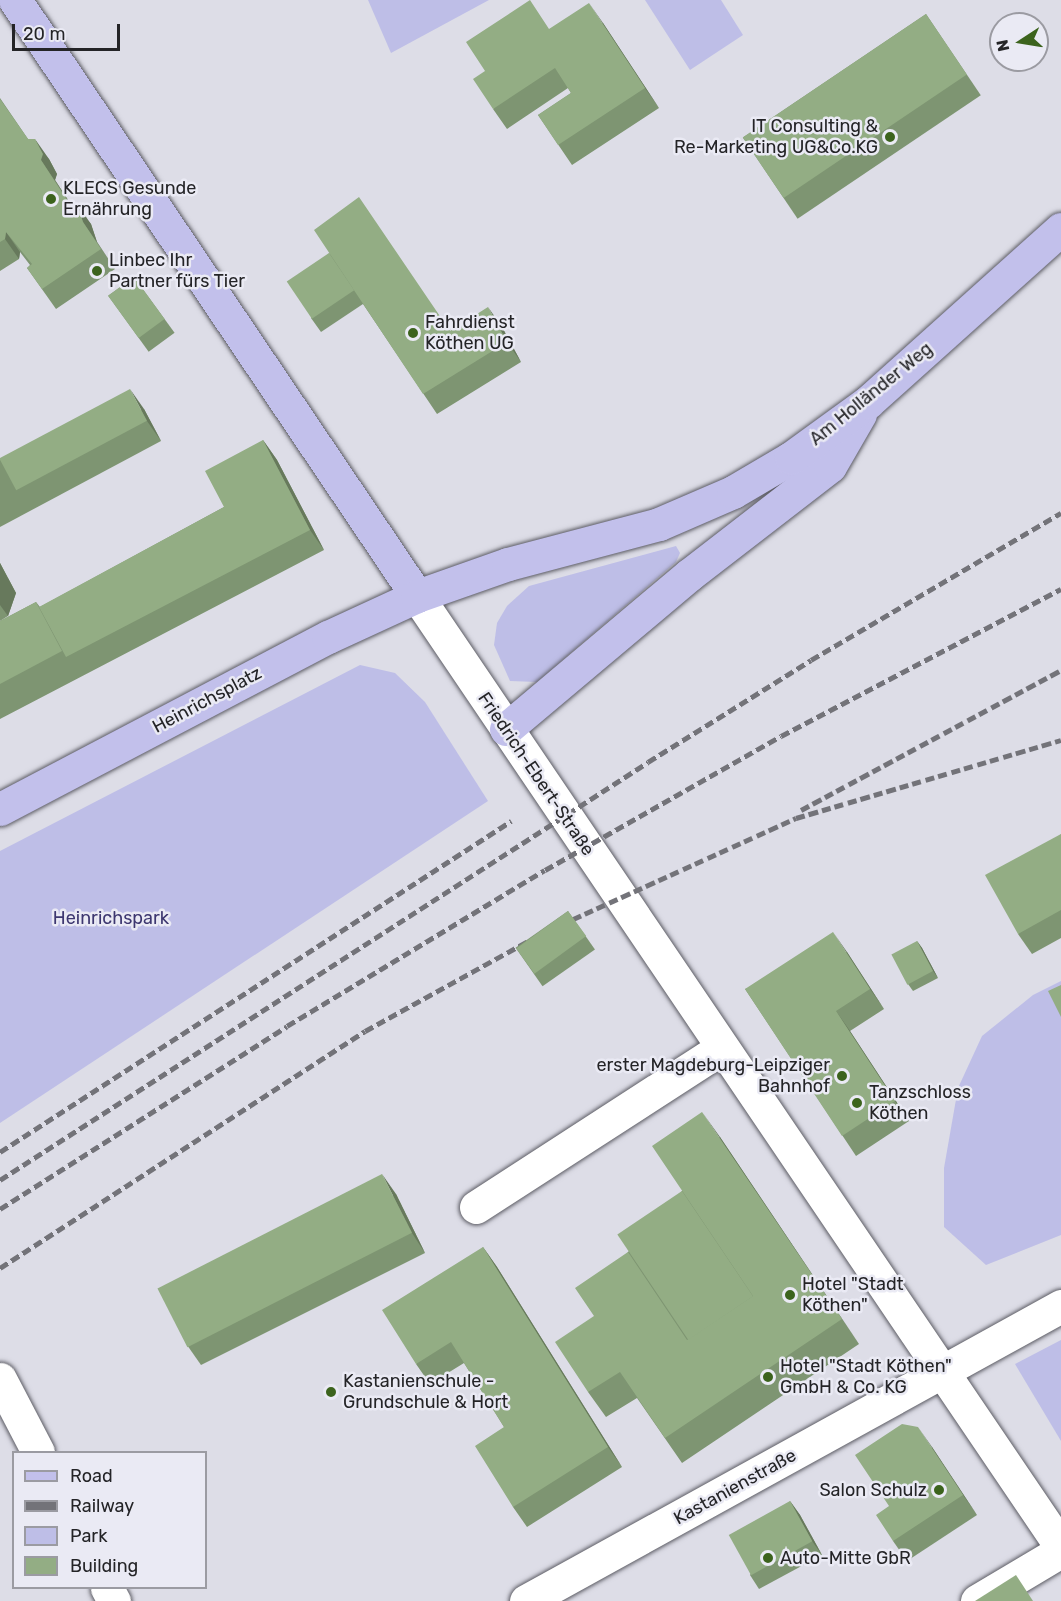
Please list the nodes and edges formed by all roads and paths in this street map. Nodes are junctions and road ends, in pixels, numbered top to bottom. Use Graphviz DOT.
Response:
graph roads {
  1 [pos="15,0"];
  2 [pos="1061,229"];
  3 [pos="868,402"];
  4 [pos="417,596"];
  5 [pos="506,729"];
  6 [pos="0,809"];
  7 [pos="722,1048"];
  8 [pos="476,1207"];
  9 [pos="1061,1306"];
  10 [pos="943,1372"];
  11 [pos="0,1379"];
  12 [pos="37,1451"];
  13 [pos="1061,1549"];
  14 [pos="526,1601"];
  15 [pos="977,1601"];
  1 -- 4 [label="main road, Friedrich-Ebert-Straße"];
  2 -- 3 [label="main road, Am Holländer Weg"];
  3 -- 4 [label="main road, Am Holländer Weg"];
  3 -- 5 [label="main road"];
  4 -- 5 [label="street, Friedrich-Ebert-Straße"];
  4 -- 6 [label="main road, Heinrichsplatz"];
  5 -- 7 [label="street, Friedrich-Ebert-Straße"];
  7 -- 8 [label="street"];
  7 -- 10 [label="street, Friedrich-Ebert-Straße"];
  9 -- 10 [label="street, Kastanienstraße"];
  10 -- 13 [label="street, Friedrich-Ebert-Straße"];
  10 -- 14 [label="street, Kastanienstraße"];
  11 -- 12 [label="street"];
  13 -- 15 [label="street"];
}
